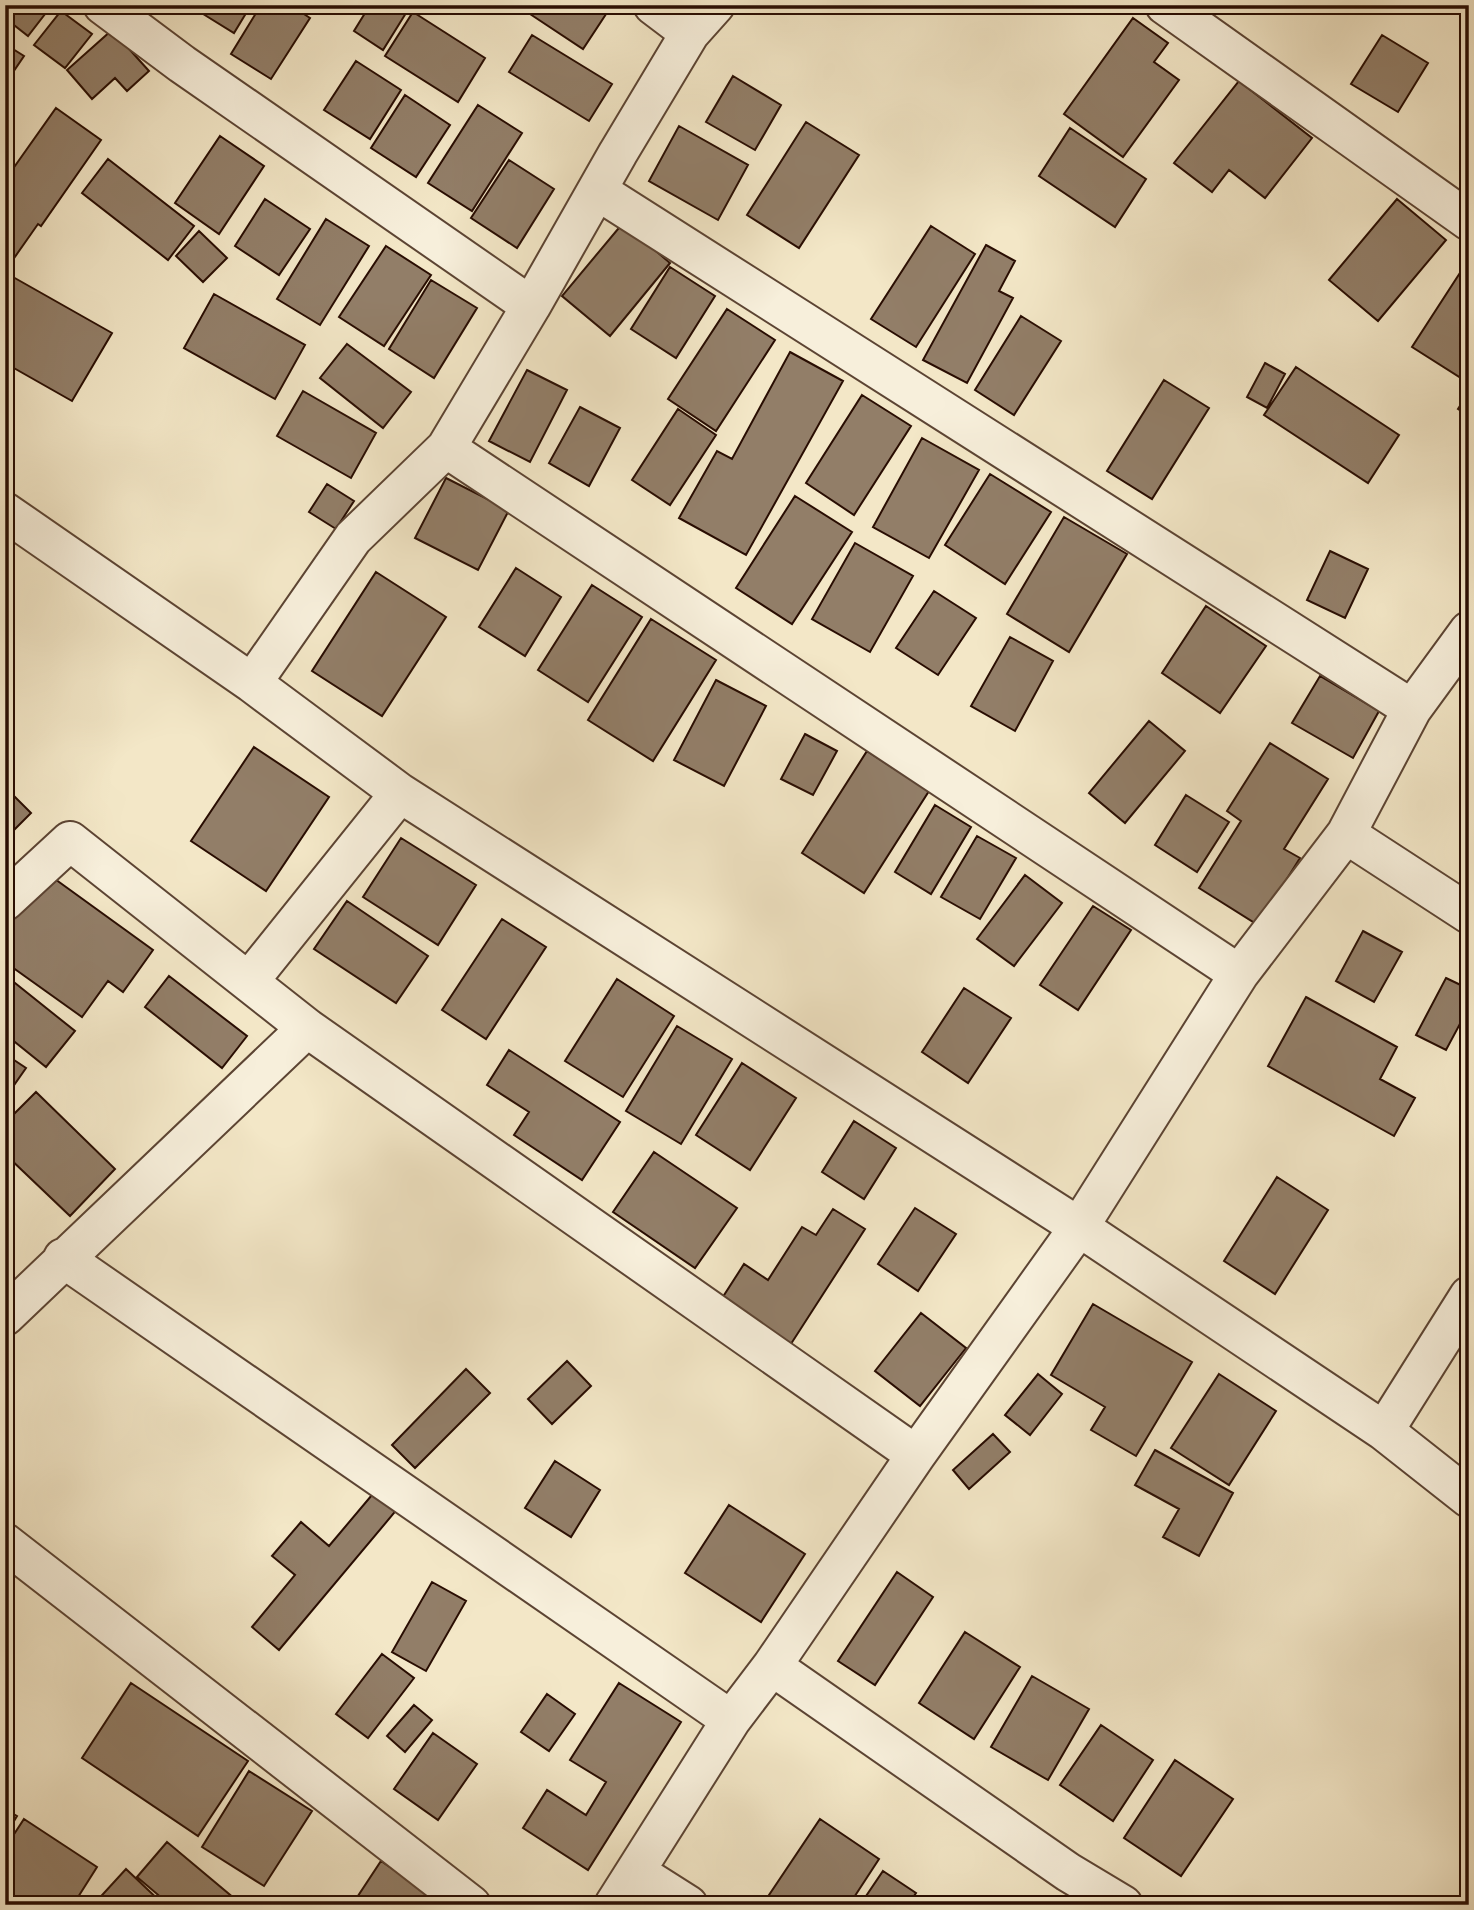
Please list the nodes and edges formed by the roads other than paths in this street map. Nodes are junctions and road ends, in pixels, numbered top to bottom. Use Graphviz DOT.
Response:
graph roads {
  1 [pos="103,5"];
  2 [pos="653,5"];
  3 [pos="715,5"];
  4 [pos="1165,5"];
  5 [pos="690,33"];
  6 [pos="598,191"];
  7 [pos="1469,221"];
  8 [pos="531,306"];
  9 [pos="446,448"];
  10 [pos="5,512"];
  11 [pos="1469,631"];
  12 [pos="252,683"];
  13 [pos="1412,709"];
  14 [pos="400,793"];
  15 [pos="1346,834"];
  16 [pos="5,901"];
  17 [pos="1469,914"];
  18 [pos="1239,974"];
  19 [pos="249,981"];
  20 [pos="307,1028"];
  21 [pos="1079,1227"];
  22 [pos="63,1258"];
  23 [pos="1469,1296"];
  24 [pos="5,1315"];
  25 [pos="1384,1432"];
  26 [pos="916,1455"];
  27 [pos="1469,1498"];
  28 [pos="5,1543"];
  29 [pos="772,1666"];
  30 [pos="732,1720"];
  31 [pos="636,1872"];
  32 [pos="471,1905"];
  33 [pos="614,1905"];
  34 [pos="688,1905"];
  35 [pos="1123,1905"];
  1 -- 8 [label="street"];
  2 -- 5 [label="street"];
  3 -- 5 [label="street"];
  4 -- 7 [label="street"];
  5 -- 6 [label="street"];
  6 -- 8 [label="street"];
  6 -- 13 [label="street"];
  8 -- 9 [label="street"];
  9 -- 12 [label="street"];
  9 -- 18 [label="street"];
  10 -- 12 [label="street"];
  11 -- 13 [label="street"];
  12 -- 14 [label="street"];
  13 -- 15 [label="street"];
  14 -- 19 [label="street"];
  14 -- 21 [label="street"];
  15 -- 17 [label="street"];
  15 -- 18 [label="street"];
  16 -- 19 [label="street"];
  18 -- 21 [label="street"];
  19 -- 20 [label="street"];
  20 -- 22 [label="street"];
  20 -- 26 [label="street"];
  21 -- 25 [label="street"];
  21 -- 26 [label="street"];
  22 -- 24 [label="street"];
  22 -- 30 [label="street"];
  23 -- 25 [label="street"];
  25 -- 27 [label="street"];
  26 -- 29 [label="street"];
  28 -- 32 [label="street"];
  29 -- 30 [label="street"];
  29 -- 35 [label="street"];
  30 -- 31 [label="street"];
  31 -- 33 [label="street"];
  31 -- 34 [label="street"];
}
